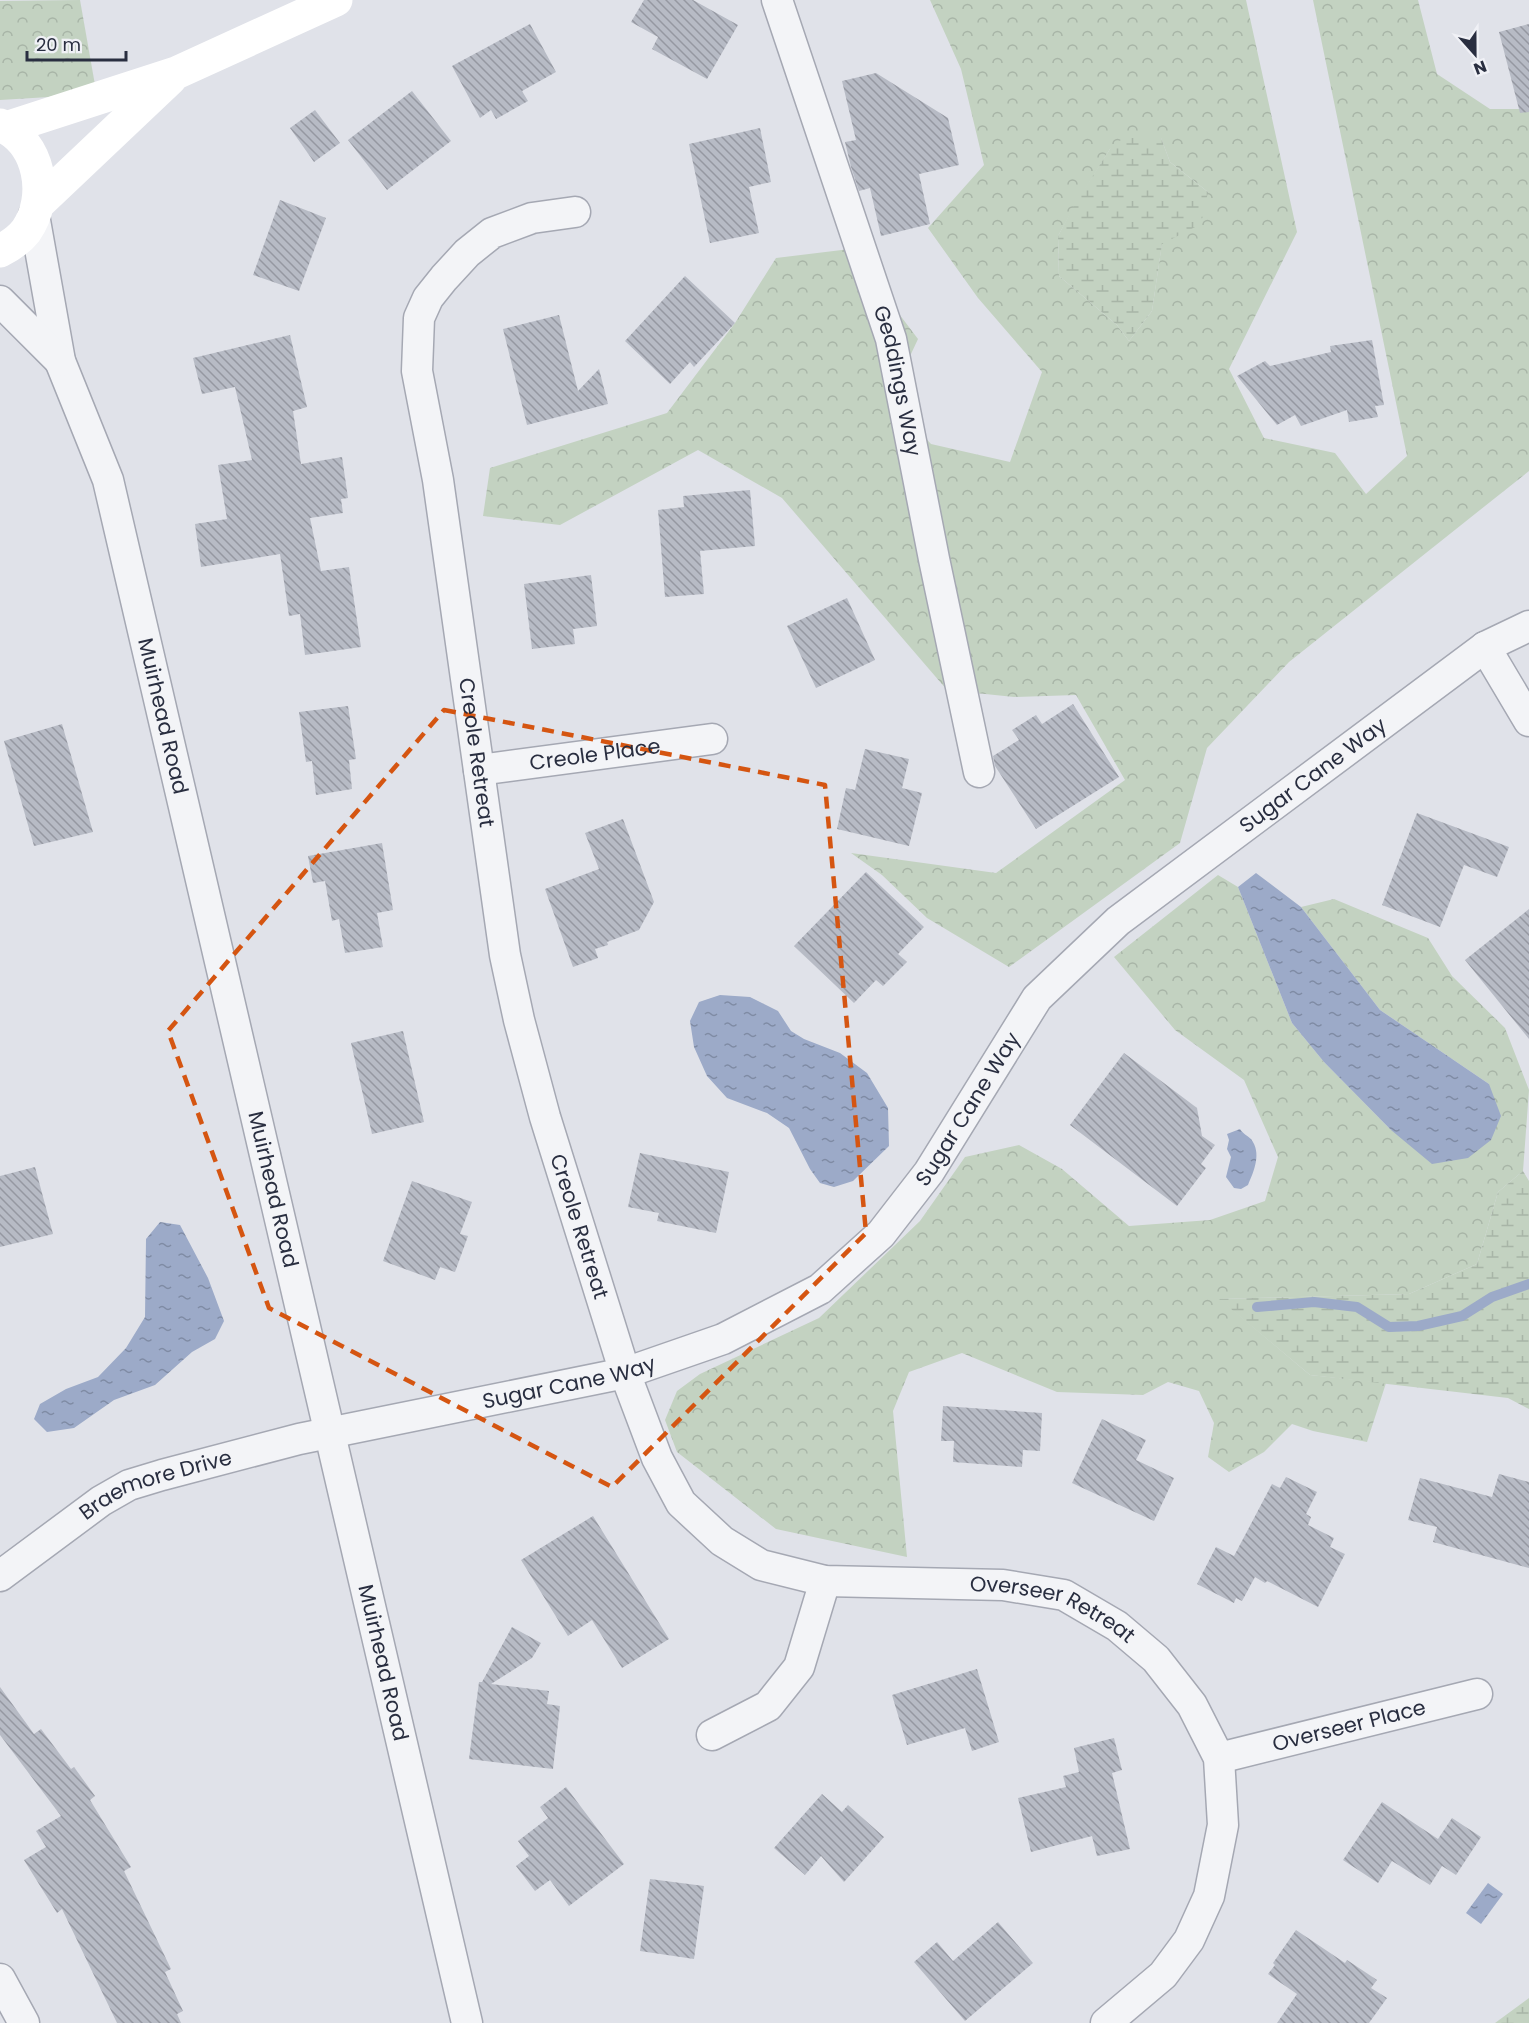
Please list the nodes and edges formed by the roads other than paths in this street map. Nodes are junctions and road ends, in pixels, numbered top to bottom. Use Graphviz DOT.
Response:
graph roads {
  1 [pos="336,0"];
  2 [pos="777,0"];
  3 [pos="176,74"];
  4 [pos="3,126"];
  5 [pos="36,209"];
  6 [pos="575,212"];
  7 [pos="0,251"];
  8 [pos="0,301"];
  9 [pos="60,361"];
  10 [pos="1529,626"];
  11 [pos="1485,647"];
  12 [pos="1529,721"];
  13 [pos="712,739"];
  14 [pos="479,770"];
  15 [pos="979,772"];
  16 [pos="625,1373"];
  17 [pos="330,1433"];
  18 [pos="0,1576"];
  19 [pos="825,1581"];
  20 [pos="1478,1694"];
  21 [pos="712,1736"];
  22 [pos="1219,1758"];
  23 [pos="0,1979"];
  24 [pos="24,2023"];
  25 [pos="467,2023"];
  26 [pos="1106,2023"];
  1 -- 3 [label="main road"];
  2 -- 15 [label="street, Geddings Way"];
  3 -- 4 [label="main road"];
  3 -- 5 [label="main road"];
  4 -- 5 [label="main road"];
  5 -- 7 [label="main road"];
  5 -- 9 [label="street, Muirhead Road"];
  6 -- 14 [label="street, Creole Retreat"];
  8 -- 9 [label="street, Muirhead Road"];
  9 -- 17 [label="street, Muirhead Road"];
  10 -- 11 [label="street, Sugar Cane Way"];
  11 -- 12 [label="street"];
  11 -- 16 [label="street, Sugar Cane Way"];
  13 -- 14 [label="street, Creole Place"];
  14 -- 16 [label="street, Creole Retreat"];
  16 -- 17 [label="street, Sugar Cane Way"];
  16 -- 19 [label="street, Overseer Retreat"];
  17 -- 18 [label="street, Braemore Drive"];
  17 -- 25 [label="street, Muirhead Road"];
  19 -- 21 [label="street"];
  19 -- 22 [label="street, Overseer Retreat"];
  20 -- 22 [label="street, Overseer Place"];
  22 -- 26 [label="street, Overseer Retreat"];
  23 -- 24 [label="street"];
}
